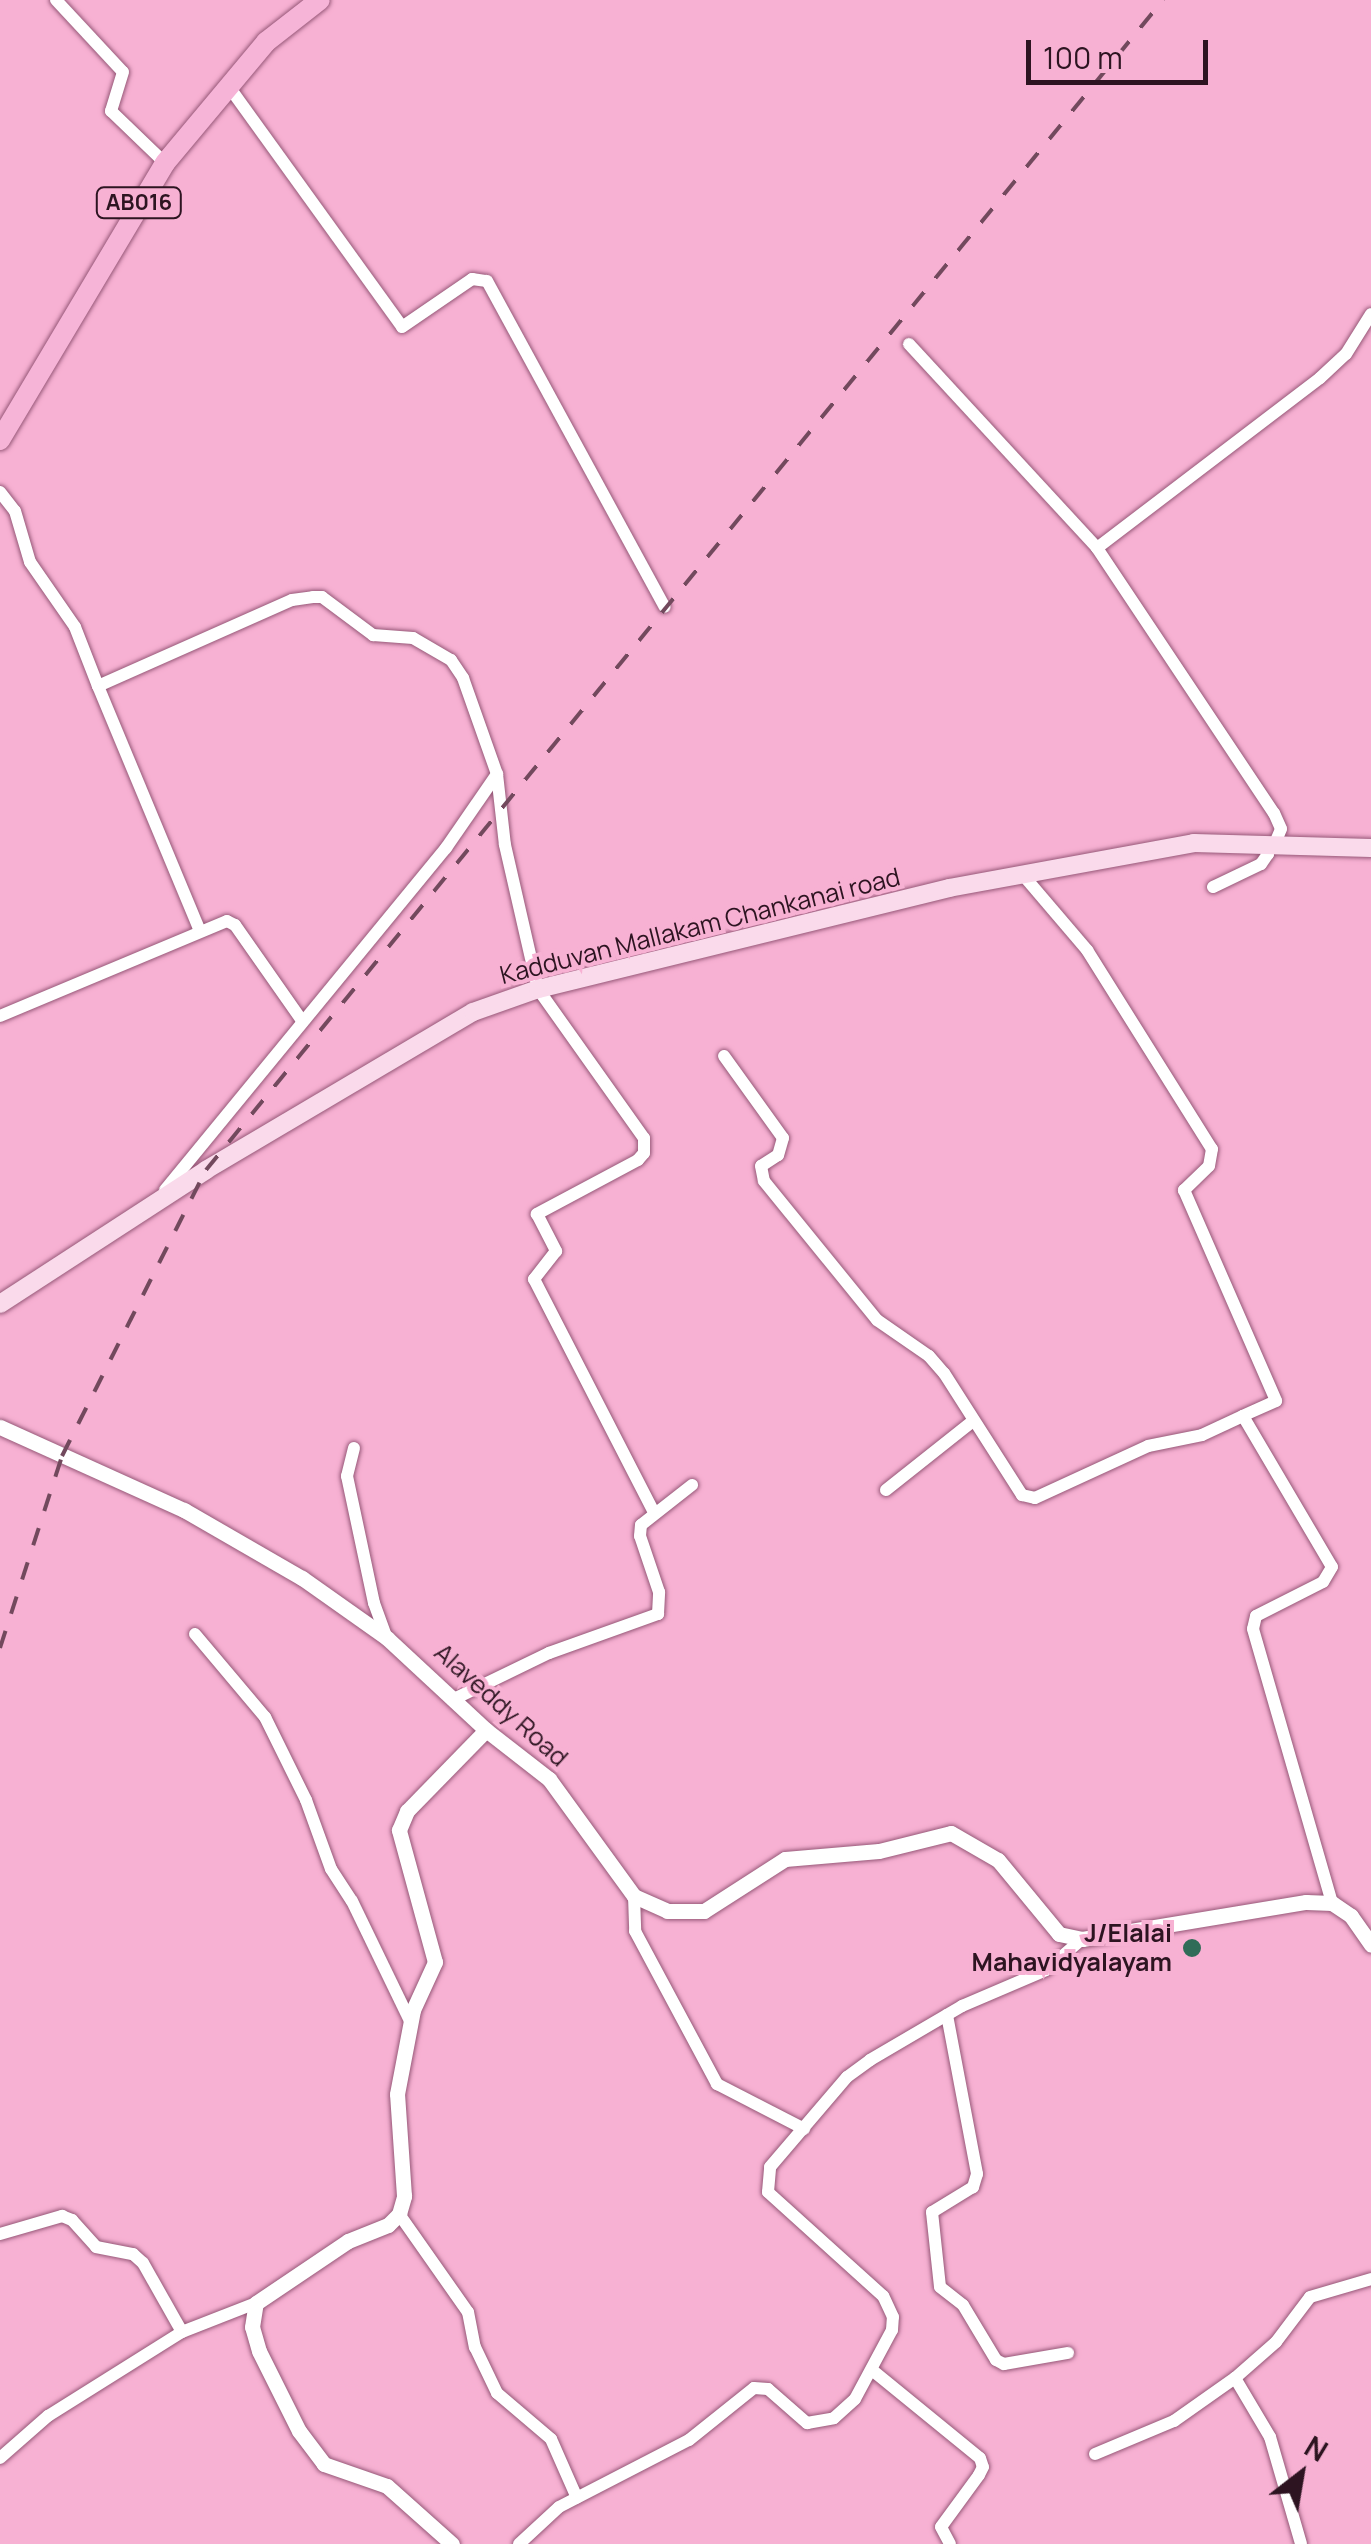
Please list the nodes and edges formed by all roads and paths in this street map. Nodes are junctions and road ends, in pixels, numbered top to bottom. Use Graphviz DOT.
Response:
graph roads {
  1 [pos="56,0"];
  2 [pos="320,0"];
  3 [pos="227,84"];
  4 [pos="166,162"];
  5 [pos="1371,314"];
  6 [pos="909,344"];
  7 [pos="0,440"];
  8 [pos="0,492"];
  9 [pos="1097,548"];
  10 [pos="665,607"];
  11 [pos="98,686"];
  12 [pos="497,774"];
  13 [pos="1268,843"];
  14 [pos="1371,848"];
  15 [pos="1023,875"];
  16 [pos="1213,887"];
  17 [pos="200,931"];
  18 [pos="538,989"];
  19 [pos="0,1016"];
  20 [pos="304,1022"];
  21 [pos="724,1056"];
  22 [pos="153,1204"];
  23 [pos="0,1304"];
  24 [pos="1244,1416"];
  25 [pos="972,1421"];
  26 [pos="0,1427"];
  27 [pos="354,1448"];
  28 [pos="692,1485"];
  29 [pos="886,1490"];
  30 [pos="654,1512"];
  31 [pos="195,1634"];
  32 [pos="388,1638"];
  33 [pos="452,1700"];
  34 [pos="486,1730"];
  35 [pos="634,1896"];
  36 [pos="1332,1904"];
  37 [pos="1082,1939"];
  38 [pos="1371,1945"];
  39 [pos="946,2015"];
  40 [pos="410,2021"];
  41 [pos="804,2129"];
  42 [pos="399,2214"];
  43 [pos="0,2234"];
  44 [pos="1371,2278"];
  45 [pos="256,2304"];
  46 [pos="182,2332"];
  47 [pos="1068,2353"];
  48 [pos="872,2370"];
  49 [pos="1235,2378"];
  50 [pos="1095,2454"];
  51 [pos="0,2458"];
  52 [pos="577,2498"];
  53 [pos="452,2544"];
  54 [pos="519,2544"];
  55 [pos="950,2544"];
  56 [pos="1301,2544"];
  1 -- 4 [label="street"];
  2 -- 3 [label="main road, AB016"];
  3 -- 4 [label="main road, AB016"];
  3 -- 10 [label="street"];
  4 -- 7 [label="main road, AB016"];
  5 -- 9 [label="street"];
  6 -- 9 [label="street"];
  8 -- 11 [label="street"];
  9 -- 13 [label="street"];
  11 -- 12 [label="street"];
  11 -- 17 [label="street"];
  12 -- 18 [label="street"];
  12 -- 20 [label="street"];
  13 -- 14 [label="main road, Kadduvan Mallakam Chankanai road"];
  13 -- 15 [label="main road, Kadduvan Mallakam Chankanai road"];
  13 -- 16 [label="street"];
  15 -- 18 [label="main road, Kadduvan Mallakam Chankanai road"];
  15 -- 24 [label="street"];
  17 -- 19 [label="street"];
  17 -- 20 [label="street"];
  18 -- 22 [label="main road, Kadduvan Mallakam Chankanai road"];
  18 -- 30 [label="street"];
  20 -- 22 [label="street"];
  21 -- 25 [label="street"];
  22 -- 23 [label="main road, Kadduvan Mallakam Chankanai road"];
  24 -- 25 [label="street"];
  24 -- 36 [label="street"];
  25 -- 29 [label="street"];
  26 -- 32 [label="street, Alaveddy Road"];
  27 -- 32 [label="street"];
  28 -- 30 [label="street"];
  30 -- 33 [label="street"];
  31 -- 40 [label="street"];
  32 -- 33 [label="street, Alaveddy Road"];
  33 -- 34 [label="street, Alaveddy Road"];
  34 -- 35 [label="street, Alaveddy Road"];
  34 -- 40 [label="street"];
  35 -- 37 [label="street"];
  35 -- 41 [label="street"];
  36 -- 37 [label="street"];
  36 -- 38 [label="street"];
  37 -- 39 [label="street"];
  39 -- 41 [label="street"];
  39 -- 47 [label="street"];
  40 -- 42 [label="street"];
  41 -- 48 [label="street"];
  42 -- 45 [label="street"];
  42 -- 52 [label="street"];
  43 -- 46 [label="street"];
  44 -- 49 [label="street"];
  45 -- 46 [label="street"];
  45 -- 53 [label="street"];
  46 -- 51 [label="street"];
  48 -- 52 [label="street"];
  48 -- 55 [label="street"];
  49 -- 50 [label="street"];
  49 -- 56 [label="street"];
  52 -- 54 [label="street"];
}
